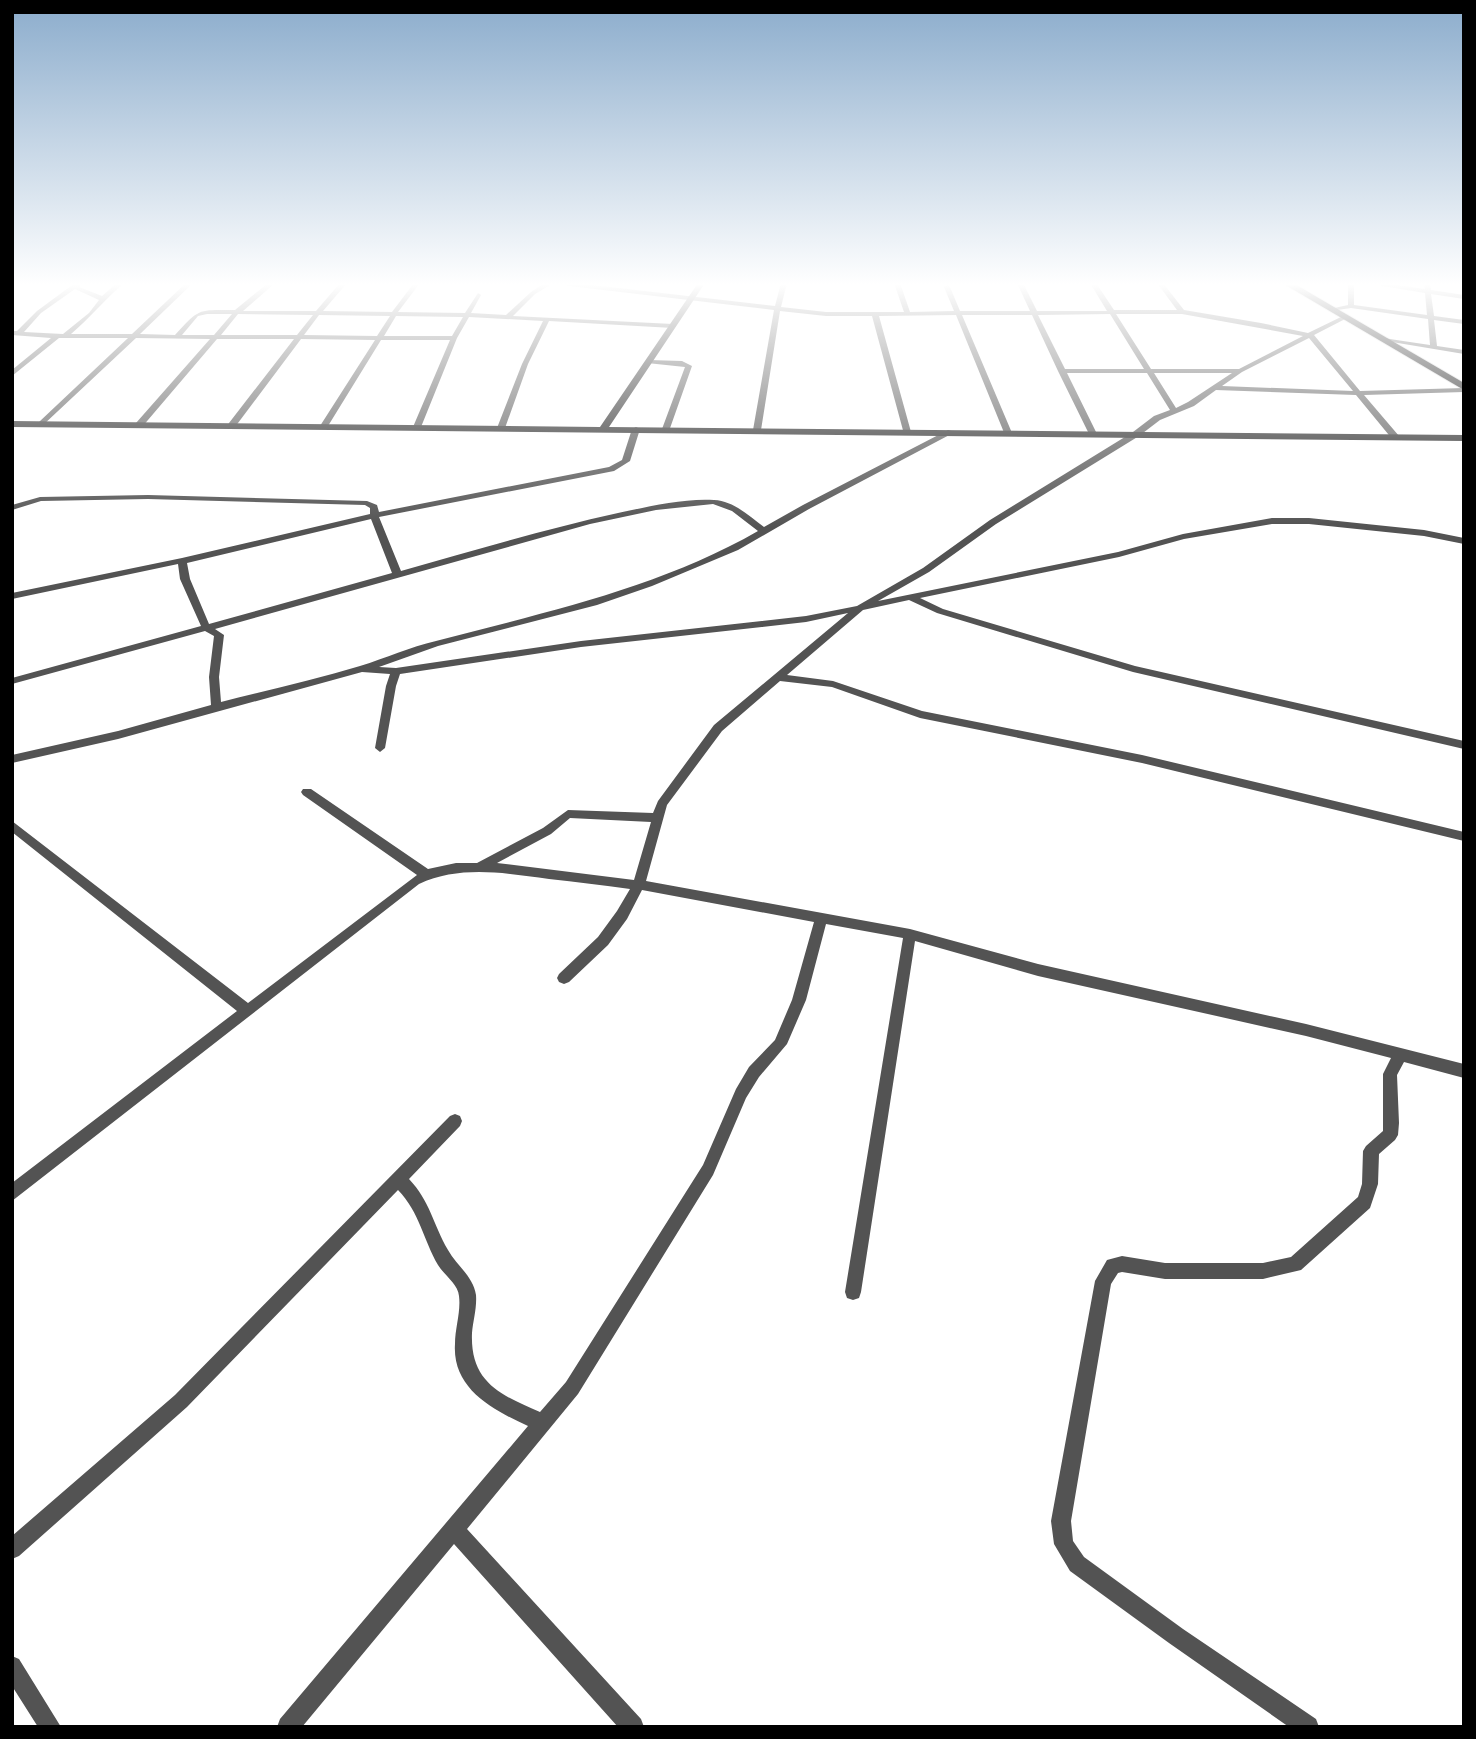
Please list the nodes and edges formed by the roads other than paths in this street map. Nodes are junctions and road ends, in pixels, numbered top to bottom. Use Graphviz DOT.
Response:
graph roads {
  1 [pos="107,364"];
  2 [pos="192,364"];
  3 [pos="278,364"];
  4 [pos="363,364"];
  5 [pos="443,364"];
  6 [pos="525,364"];
  7 [pos="648,364"];
  8 [pos="684,364"];
  9 [pos="769,364"];
  10 [pos="888,364"];
  11 [pos="979,364"];
  12 [pos="1058,364"];
  13 [pos="1145,364"];
  14 [pos="1254,364"];
  15 [pos="1333,364"];
  16 [pos="1424,364"];
  17 [pos="1061,371"];
  18 [pos="1149,371"];
  19 [pos="1240,371"];
  20 [pos="1215,388"];
  21 [pos="1464,388"];
  22 [pos="1356,393"];
  23 [pos="1174,410"];
  24 [pos="12,424"];
  25 [pos="42,424"];
  26 [pos="139,425"];
  27 [pos="232,425"];
  28 [pos="324,426"];
  29 [pos="417,427"];
  30 [pos="501,428"];
  31 [pos="603,429"];
  32 [pos="636,429"];
  33 [pos="666,429"];
  34 [pos="757,430"];
  35 [pos="907,432"];
  36 [pos="951,432"];
  37 [pos="1008,433"];
  38 [pos="1093,434"];
  39 [pos="1136,434"];
  40 [pos="1396,438"];
  41 [pos="1464,438"];
  42 [pos="12,508"];
  43 [pos="375,517"];
  44 [pos="765,532"];
  45 [pos="1464,541"];
  46 [pos="182,561"];
  47 [pos="398,576"];
  48 [pos="12,596"];
  49 [pos="912,598"];
  50 [pos="861,607"];
  51 [pos="206,628"];
  52 [pos="362,669"];
  53 [pos="396,671"];
  54 [pos="777,677"];
  55 [pos="12,681"];
  56 [pos="216,707"];
  57 [pos="1464,745"];
  58 [pos="380,748"];
  59 [pos="12,759"];
  60 [pos="307,792"];
  61 [pos="658,818"];
  62 [pos="12,825"];
  63 [pos="1464,837"];
  64 [pos="479,867"];
  65 [pos="427,875"];
  66 [pos="639,885"];
  67 [pos="821,918"];
  68 [pos="910,934"];
  69 [pos="564,978"];
  70 [pos="248,1011"];
  71 [pos="1400,1055"];
  72 [pos="1464,1071"];
  73 [pos="455,1121"];
  74 [pos="398,1178"];
  75 [pos="12,1194"];
  76 [pos="853,1292"];
  77 [pos="541,1422"];
  78 [pos="453,1528"];
  79 [pos="12,1549"];
  80 [pos="12,1666"];
  81 [pos="50,1727"];
  82 [pos="288,1727"];
  83 [pos="633,1727"];
  84 [pos="1308,1727"];
  1 -- 25 [label="street"];
  2 -- 26 [label="street"];
  3 -- 27 [label="street"];
  4 -- 28 [label="street"];
  5 -- 29 [label="street"];
  6 -- 30 [label="street"];
  7 -- 31 [label="main road"];
  8 -- 33 [label="street"];
  9 -- 34 [label="street"];
  10 -- 35 [label="street"];
  11 -- 37 [label="street"];
  12 -- 17 [label="street"];
  13 -- 18 [label="street"];
  14 -- 19 [label="street"];
  15 -- 22 [label="street"];
  16 -- 21 [label="main road"];
  17 -- 18 [label="street"];
  17 -- 38 [label="street"];
  18 -- 19 [label="street"];
  18 -- 23 [label="street"];
  19 -- 20 [label="street"];
  20 -- 22 [label="street"];
  20 -- 23 [label="street"];
  21 -- 22 [label="street"];
  22 -- 40 [label="street"];
  23 -- 39 [label="street"];
  24 -- 25 [label="main road"];
  25 -- 26 [label="main road"];
  26 -- 27 [label="main road"];
  27 -- 28 [label="main road"];
  28 -- 29 [label="main road"];
  29 -- 30 [label="main road"];
  30 -- 31 [label="main road"];
  31 -- 32 [label="main road"];
  32 -- 33 [label="main road"];
  32 -- 43 [label="street"];
  33 -- 34 [label="main road"];
  34 -- 35 [label="main road"];
  35 -- 36 [label="main road"];
  36 -- 37 [label="main road"];
  36 -- 44 [label="street"];
  37 -- 38 [label="main road"];
  38 -- 39 [label="main road"];
  39 -- 40 [label="main road"];
  39 -- 50 [label="street"];
  40 -- 41 [label="main road"];
  42 -- 43 [label="street"];
  43 -- 46 [label="street"];
  43 -- 47 [label="street"];
  44 -- 47 [label="street"];
  44 -- 52 [label="street"];
  45 -- 49 [label="street"];
  46 -- 48 [label="street"];
  46 -- 51 [label="street"];
  47 -- 51 [label="street"];
  49 -- 50 [label="street"];
  49 -- 57 [label="street"];
  50 -- 53 [label="street"];
  50 -- 54 [label="street"];
  51 -- 55 [label="street"];
  51 -- 56 [label="street"];
  52 -- 53 [label="street"];
  52 -- 56 [label="street"];
  53 -- 58 [label="street"];
  54 -- 61 [label="street"];
  54 -- 63 [label="street"];
  56 -- 59 [label="street"];
  60 -- 65 [label="street"];
  61 -- 64 [label="street"];
  61 -- 66 [label="street"];
  62 -- 70 [label="street"];
  64 -- 65 [label="street"];
  64 -- 66 [label="street"];
  65 -- 70 [label="street"];
  66 -- 67 [label="street"];
  66 -- 69 [label="street"];
  67 -- 68 [label="street"];
  67 -- 77 [label="street"];
  68 -- 71 [label="street"];
  68 -- 76 [label="street"];
  70 -- 75 [label="street"];
  71 -- 72 [label="street"];
  71 -- 84 [label="street"];
  73 -- 74 [label="street"];
  74 -- 77 [label="street"];
  74 -- 79 [label="street"];
  77 -- 78 [label="street"];
  78 -- 82 [label="street"];
  78 -- 83 [label="street"];
  80 -- 81 [label="street"];
}
